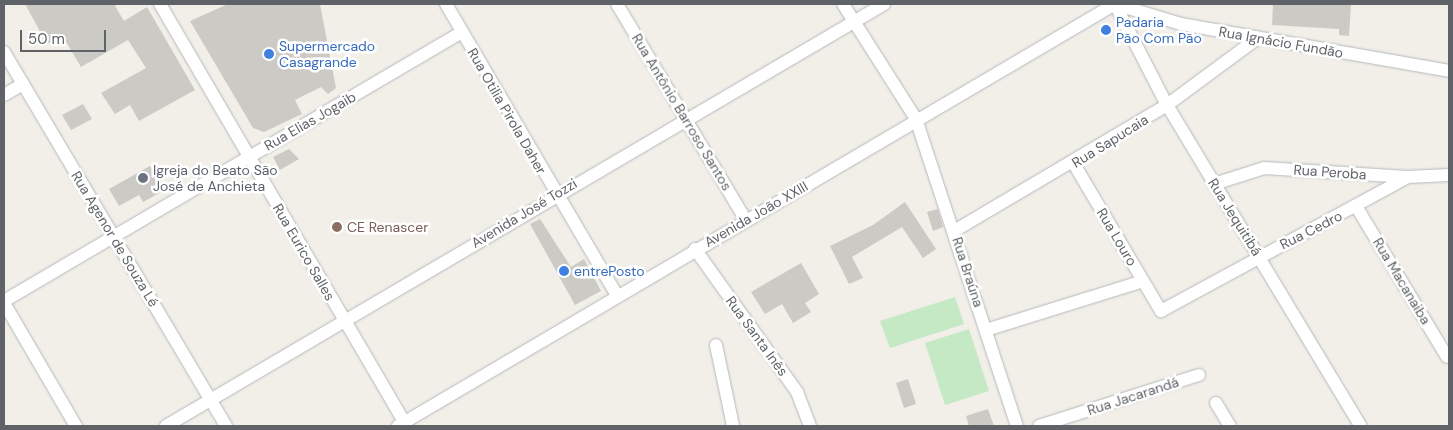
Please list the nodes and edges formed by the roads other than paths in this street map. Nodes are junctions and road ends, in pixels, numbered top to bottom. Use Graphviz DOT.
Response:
graph roads {
  1 [pos="160,4"];
  2 [pos="446,4"];
  3 [pos="617,4"];
  4 [pos="843,4"];
  5 [pos="884,4"];
  6 [pos="1115,4"];
  7 [pos="854,21"];
  8 [pos="462,32"];
  9 [pos="1258,38"];
  10 [pos="4,52"];
  11 [pos="8,70"];
  12 [pos="1449,70"];
  13 [pos="23,84"];
  14 [pos="4,96"];
  15 [pos="1167,105"];
  16 [pos="685,118"];
  17 [pos="916,119"];
  18 [pos="249,156"];
  19 [pos="1074,164"];
  20 [pos="1449,175"];
  21 [pos="1408,177"];
  22 [pos="1214,184"];
  23 [pos="555,194"];
  24 [pos="1356,206"];
  25 [pos="746,220"];
  26 [pos="954,231"];
  27 [pos="114,236"];
  28 [pos="695,249"];
  29 [pos="1260,256"];
  30 [pos="1143,281"];
  31 [pos="617,295"];
  32 [pos="4,302"];
  33 [pos="1161,311"];
  34 [pos="343,320"];
  35 [pos="986,330"];
  36 [pos="716,345"];
  37 [pos="1447,357"];
  38 [pos="1199,375"];
  39 [pos="209,400"];
  40 [pos="1216,403"];
  41 [pos="404,425"];
  42 [pos="76,426"];
  43 [pos="166,426"];
  44 [pos="226,426"];
  45 [pos="732,426"];
  46 [pos="810,426"];
  47 [pos="1017,426"];
  48 [pos="1039,426"];
  49 [pos="1230,426"];
  50 [pos="1361,426"];
  1 -- 18 [label="street, Rua Eurico Salles"];
  2 -- 8 [label="street, Rua Otilia Pirola Daher"];
  3 -- 16 [label="street, Rua Antônio Barroso Santos"];
  4 -- 7 [label="street, Rua Braúna"];
  5 -- 7 [label="street, Avenida José Tozzi"];
  6 -- 9 [label="street, Rua Ignácio Fundão"];
  6 -- 15 [label="street, Rua Jequitibá"];
  6 -- 17 [label="street, Avenida João XXIII"];
  7 -- 16 [label="street, Avenida José Tozzi"];
  7 -- 17 [label="street, Rua Braúna"];
  8 -- 18 [label="street, Rua Elias Jogaib"];
  8 -- 23 [label="street, Rua Otilia Pirola Daher"];
  9 -- 12 [label="street, Rua Ignácio Fundão"];
  9 -- 15 [label="street, Rua Sapucaia"];
  10 -- 11 [label="street, Rua Agenor de Souza Lé"];
  11 -- 13 [label="street, Rua Agenor de Souza Lé"];
  13 -- 14 [label="street"];
  13 -- 27 [label="street, Rua Agenor de Souza Lé"];
  15 -- 19 [label="street, Rua Sapucaia"];
  15 -- 22 [label="street, Rua Jequitibá"];
  16 -- 23 [label="street, Avenida José Tozzi"];
  16 -- 25 [label="street, Rua Antônio Barroso Santos"];
  17 -- 25 [label="street, Avenida João XXIII"];
  17 -- 26 [label="street, Rua Braúna"];
  18 -- 27 [label="street, Rua Elias Jogaib"];
  18 -- 34 [label="street, Rua Eurico Salles"];
  19 -- 26 [label="street, Rua Sapucaia"];
  19 -- 30 [label="street, Rua Louro"];
  20 -- 21 [label="street, Rua Peroba"];
  21 -- 22 [label="street, Rua Peroba"];
  21 -- 24 [label="street, Rua Cedro"];
  22 -- 29 [label="street, Rua Jequitibá"];
  23 -- 31 [label="street, Rua Otilia Pirola Daher"];
  23 -- 34 [label="street, Avenida José Tozzi"];
  24 -- 29 [label="street, Rua Cedro"];
  24 -- 37 [label="street, Rua Macanaiba"];
  25 -- 28 [label="street, Avenida João XXIII"];
  26 -- 35 [label="street, Rua Braúna"];
  27 -- 32 [label="street, Rua Elias Jogaib"];
  27 -- 39 [label="street, Rua Agenor de Souza Lé"];
  28 -- 31 [label="street, Avenida João XXIII"];
  28 -- 46 [label="street, Rua Santa Inês"];
  29 -- 33 [label="street, Rua Cedro"];
  29 -- 50 [label="street, Rua Jequitibá"];
  30 -- 33 [label="street, Rua Louro"];
  30 -- 35 [label="street"];
  31 -- 41 [label="street, Avenida João XXIII"];
  32 -- 42 [label="street"];
  34 -- 39 [label="street, Avenida José Tozzi"];
  34 -- 41 [label="street, Rua Eurico Salles"];
  35 -- 47 [label="street, Rua Braúna"];
  36 -- 45 [label="street"];
  38 -- 48 [label="street, Rua Jacarandá"];
  39 -- 43 [label="street, Avenida José Tozzi"];
  39 -- 44 [label="street, Rua Agenor de Souza Lé"];
  40 -- 49 [label="street"];
}
